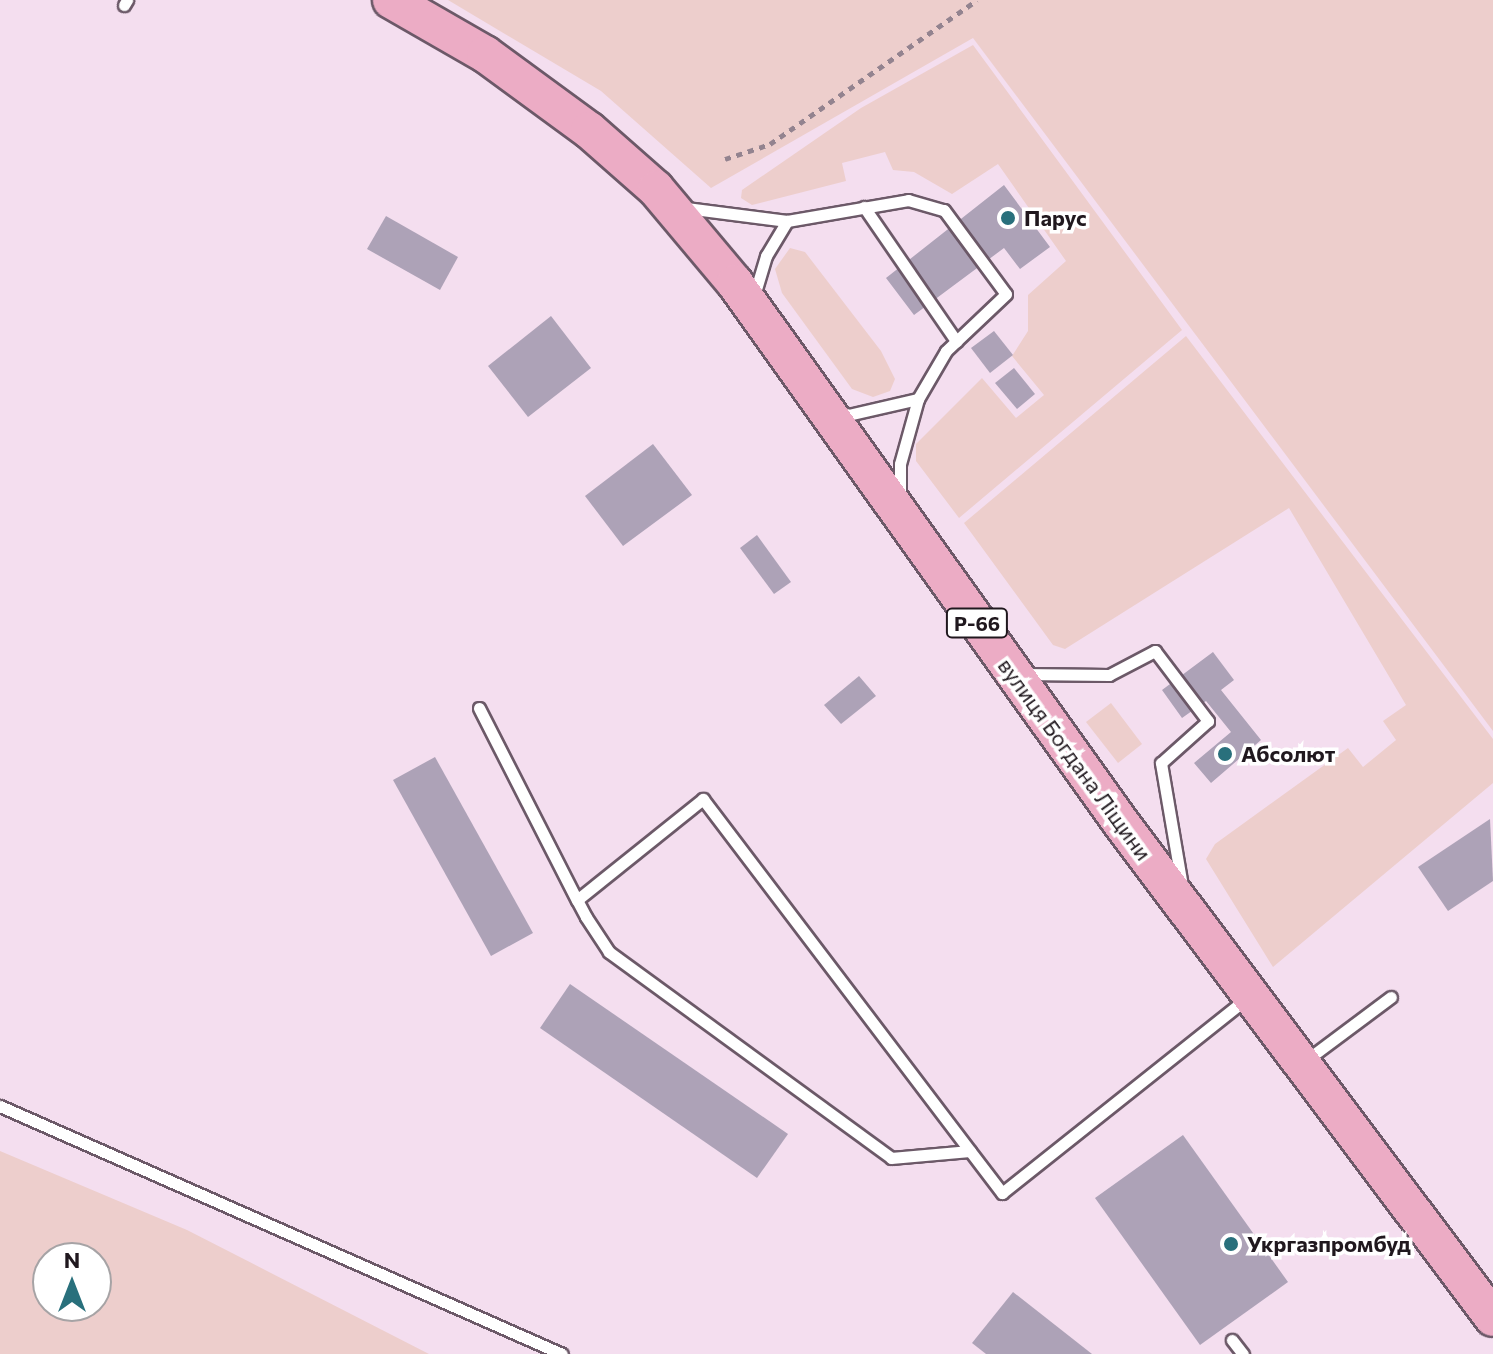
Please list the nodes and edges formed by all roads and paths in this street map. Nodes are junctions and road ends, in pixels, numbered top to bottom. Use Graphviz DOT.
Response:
graph roads {
  1 [pos="391,0"];
  2 [pos="977,0"];
  3 [pos="725,159"];
  4 [pos="669,204"];
  5 [pos="864,207"];
  6 [pos="787,221"];
  7 [pos="753,309"];
  8 [pos="956,341"];
  9 [pos="918,399"];
  10 [pos="820,403"];
  11 [pos="899,514"];
  12 [pos="1014,674"];
  13 [pos="479,708"];
  14 [pos="577,900"];
  15 [pos="1186,910"];
  16 [pos="1250,996"];
  17 [pos="1391,997"];
  18 [pos="1301,1064"];
  19 [pos="0,1106"];
  20 [pos="970,1151"];
  21 [pos="1493,1318"];
  22 [pos="1232,1340"];
  23 [pos="562,1354"];
  24 [pos="1243,1354"];
  1 -- 4 [label="main road, вулиця Богдана Ліщини / Р-66"];
  2 -- 3 [label="path"];
  4 -- 6 [label="lane"];
  4 -- 7 [label="main road, вулиця Богдана Ліщини / Р-66"];
  5 -- 6 [label="lane"];
  5 -- 8 [label="lane"];
  5 -- 8 [label="lane"];
  6 -- 7 [label="lane"];
  7 -- 10 [label="main road, вулиця Богдана Ліщини / Р-66"];
  8 -- 9 [label="lane"];
  9 -- 10 [label="lane"];
  9 -- 11 [label="lane"];
  10 -- 11 [label="main road, вулиця Богдана Ліщини / Р-66"];
  11 -- 12 [label="main road, вулиця Богдана Ліщини / Р-66"];
  12 -- 15 [label="main road, вулиця Богдана Ліщини / Р-66"];
  12 -- 15 [label="lane"];
  13 -- 14 [label="lane"];
  14 -- 20 [label="lane"];
  14 -- 20 [label="lane"];
  15 -- 16 [label="main road, вулиця Богдана Ліщини / Р-66"];
  16 -- 18 [label="main road, вулиця Богдана Ліщини / Р-66"];
  16 -- 20 [label="lane"];
  17 -- 18 [label="lane"];
  18 -- 21 [label="main road, вулиця Богдана Ліщини / Р-66"];
  19 -- 23 [label="lane"];
  22 -- 24 [label="lane"];
}
